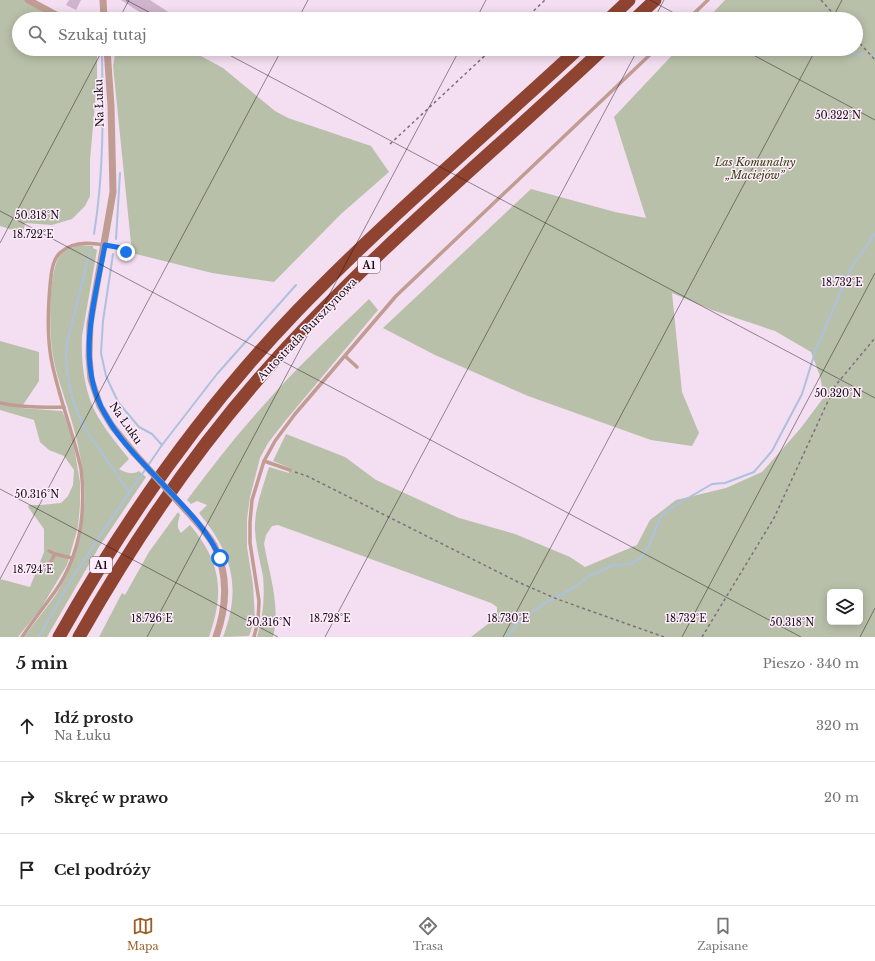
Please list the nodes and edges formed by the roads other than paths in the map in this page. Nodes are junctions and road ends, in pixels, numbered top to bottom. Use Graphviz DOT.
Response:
graph roads {
  1 [pos="28,0"];
  2 [pos="103,0"];
  3 [pos="629,0"];
  4 [pos="655,0"];
  5 [pos="708,0"];
  6 [pos="51,12"];
  7 [pos="104,12"];
  8 [pos="616,12"];
  9 [pos="642,12"];
  10 [pos="695,12"];
  11 [pos="107,56"];
  12 [pos="570,56"];
  13 [pos="595,56"];
  14 [pos="649,56"];
  15 [pos="105,245"];
  16 [pos="125,259"];
  17 [pos="344,356"];
  18 [pos="358,367"];
  19 [pos="0,403"];
  20 [pos="64,407"];
  21 [pos="264,461"];
  22 [pos="290,470"];
  23 [pos="50,551"];
  24 [pos="55,554"];
  25 [pos="72,558"];
  26 [pos="50,563"];
  27 [pos="22,637"];
  28 [pos="59,637"];
  29 [pos="79,637"];
  30 [pos="216,637"];
  31 [pos="254,637"];
  1 -- 6 [label="street"];
  2 -- 7 [label="street"];
  3 -- 8 [label="highway"];
  4 -- 9 [label="highway"];
  5 -- 10 [label="lane"];
  11 -- 15 [label="street, Na Łuku"];
  12 -- 28 [label="highway, Autostrada Bursztynowa / A1"];
  13 -- 29 [label="highway, Autostrada Bursztynowa / A1"];
  14 -- 17 [label="lane"];
  15 -- 16 [label="lane"];
  15 -- 20 [label="lane"];
  15 -- 30 [label="street, Na Łuku, bridge"];
  17 -- 18 [label="lane"];
  17 -- 21 [label="lane"];
  19 -- 20 [label="lane"];
  20 -- 25 [label="lane"];
  21 -- 22 [label="lane"];
  21 -- 31 [label="lane"];
  23 -- 24 [label="lane"];
  24 -- 25 [label="lane"];
  24 -- 26 [label="lane"];
  25 -- 27 [label="lane"];
}
